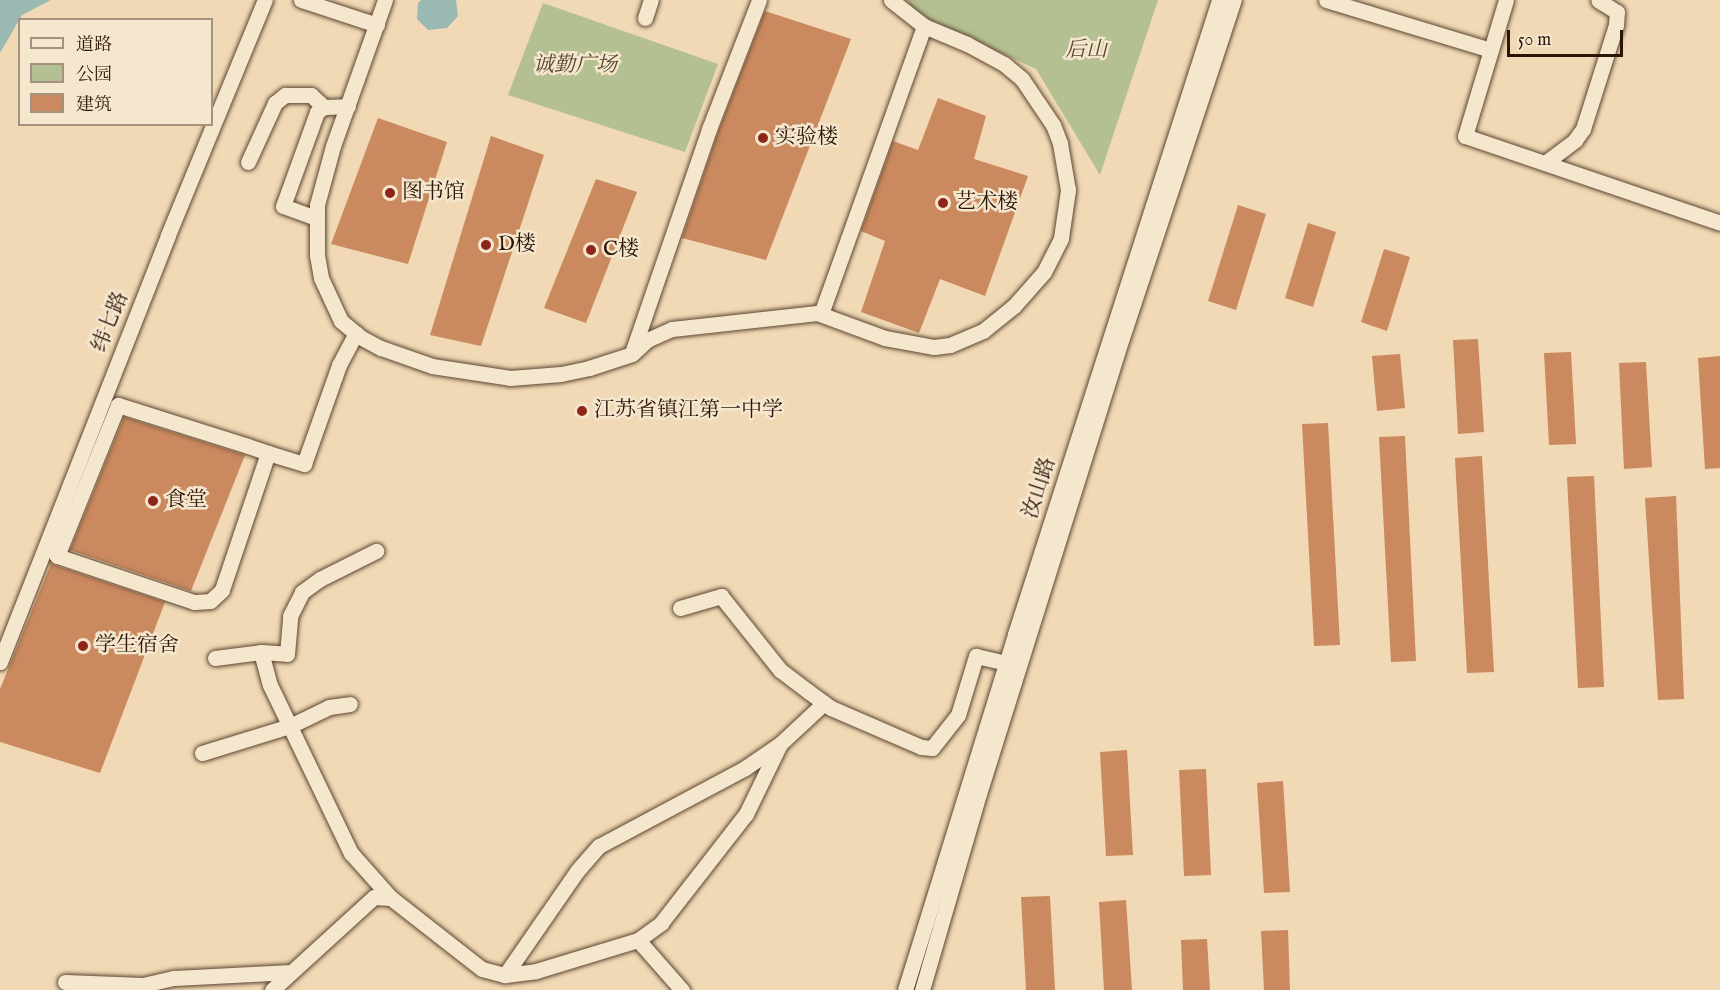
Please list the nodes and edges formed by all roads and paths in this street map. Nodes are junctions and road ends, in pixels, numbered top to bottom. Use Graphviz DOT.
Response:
graph roads {
  1 [pos="265,0"];
  2 [pos="301,0"];
  3 [pos="385,0"];
  4 [pos="651,0"];
  5 [pos="759,0"];
  6 [pos="891,0"];
  7 [pos="1219,0"];
  8 [pos="1234,0"];
  9 [pos="1326,0"];
  10 [pos="1506,0"];
  11 [pos="1598,0"];
  12 [pos="645,18"];
  13 [pos="377,25"];
  14 [pos="924,26"];
  15 [pos="1491,50"];
  16 [pos="348,106"];
  17 [pos="324,107"];
  18 [pos="248,162"];
  19 [pos="1545,163"];
  20 [pos="316,218"];
  21 [pos="1720,223"];
  22 [pos="821,314"];
  23 [pos="356,333"];
  24 [pos="632,354"];
  25 [pos="268,453"];
  26 [pos="376,550"];
  27 [pos="680,609"];
  28 [pos="261,652"];
  29 [pos="215,658"];
  30 [pos="0,662"];
  31 [pos="1013,664"];
  32 [pos="824,703"];
  33 [pos="350,704"];
  34 [pos="290,726"];
  35 [pos="780,744"];
  36 [pos="202,753"];
  37 [pos="391,898"];
  38 [pos="638,940"];
  39 [pos="291,972"];
  40 [pos="505,975"];
  41 [pos="65,982"];
  42 [pos="272,990"];
  43 [pos="682,990"];
  44 [pos="905,990"];
  45 [pos="922,990"];
  1 -- 30 [label="street, 纬七路"];
  2 -- 13 [label="street"];
  3 -- 13 [label="street"];
  4 -- 12 [label="street"];
  5 -- 24 [label="street"];
  6 -- 14 [label="street"];
  7 -- 31 [label="street, 汝山路"];
  8 -- 31 [label="street, 汝山路"];
  9 -- 15 [label="street"];
  10 -- 15 [label="street"];
  11 -- 19 [label="street"];
  13 -- 16 [label="street"];
  14 -- 22 [label="street"];
  14 -- 22 [label="street"];
  15 -- 19 [label="street"];
  16 -- 17 [label="street"];
  16 -- 20 [label="street"];
  17 -- 18 [label="street"];
  17 -- 20 [label="street"];
  19 -- 21 [label="street"];
  20 -- 23 [label="street"];
  22 -- 24 [label="street"];
  23 -- 24 [label="street"];
  23 -- 25 [label="street"];
  25 -- 25 [label="street"];
  26 -- 28 [label="street"];
  27 -- 32 [label="street"];
  28 -- 29 [label="street"];
  28 -- 34 [label="street"];
  31 -- 32 [label="street"];
  31 -- 44 [label="street, 汝山路"];
  31 -- 45 [label="street, 汝山路"];
  32 -- 35 [label="street"];
  33 -- 34 [label="street"];
  34 -- 36 [label="street"];
  34 -- 37 [label="street"];
  35 -- 38 [label="street"];
  35 -- 40 [label="street"];
  37 -- 39 [label="street"];
  37 -- 40 [label="street"];
  38 -- 40 [label="street"];
  38 -- 43 [label="street"];
  39 -- 41 [label="street"];
  39 -- 42 [label="street"];
}
